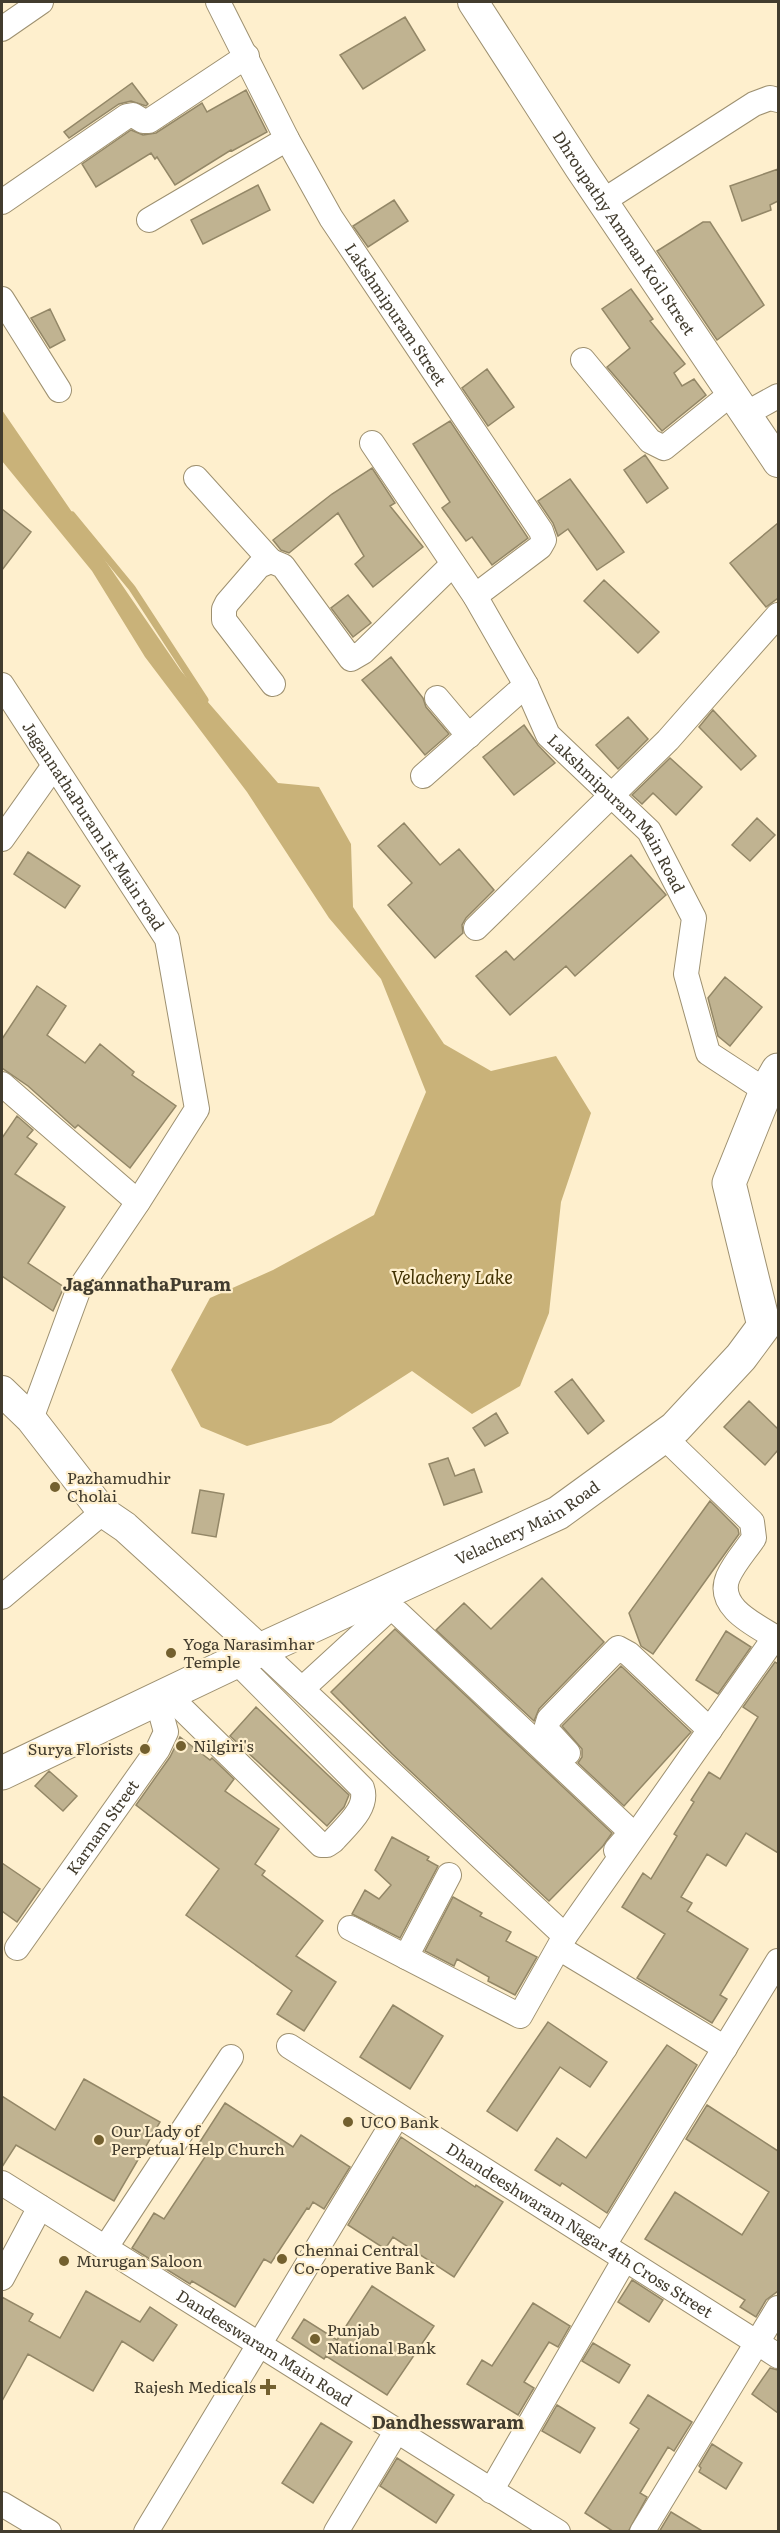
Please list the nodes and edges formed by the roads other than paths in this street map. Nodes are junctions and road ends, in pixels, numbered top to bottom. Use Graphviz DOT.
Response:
graph roads {
  1 [pos="40,2"];
  2 [pos="218,2"];
  3 [pos="473,2"];
  4 [pos="2,29"];
  5 [pos="247,56"];
  6 [pos="778,100"];
  7 [pos="287,139"];
  8 [pos="603,201"];
  9 [pos="2,202"];
  10 [pos="148,220"];
  11 [pos="2,299"];
  12 [pos="583,360"];
  13 [pos="59,390"];
  14 [pos="778,396"];
  15 [pos="739,403"];
  16 [pos="372,443"];
  17 [pos="778,462"];
  18 [pos="196,478"];
  19 [pos="271,561"];
  20 [pos="453,564"];
  21 [pos="475,596"];
  22 [pos="778,615"];
  23 [pos="273,684"];
  24 [pos="526,685"];
  25 [pos="5,689"];
  26 [pos="436,698"];
  27 [pos="469,736"];
  28 [pos="53,767"];
  29 [pos="423,776"];
  30 [pos="612,796"];
  31 [pos="2,839"];
  32 [pos="476,928"];
  33 [pos="772,1081"];
  34 [pos="2,1084"];
  35 [pos="138,1202"];
  36 [pos="772,1328"];
  37 [pos="2,1391"];
  38 [pos="31,1419"];
  39 [pos="663,1436"];
  40 [pos="103,1512"];
  41 [pos="2,1597"];
  42 [pos="777,1638"];
  43 [pos="248,1655"];
  44 [pos="302,1689"];
  45 [pos="162,1696"];
  46 [pos="710,1730"];
  47 [pos="2,1773"];
  48 [pos="640,1829"];
  49 [pos="448,1875"];
  50 [pos="350,1928"];
  51 [pos="559,1936"];
  52 [pos="17,1948"];
  53 [pos="406,1957"];
  54 [pos="778,1961"];
  55 [pos="289,2046"];
  56 [pos="725,2048"];
  57 [pos="231,2058"];
  58 [pos="397,2116"];
  59 [pos="2,2183"];
  60 [pos="40,2207"];
  61 [pos="604,2245"];
  62 [pos="106,2247"];
  63 [pos="625,2259"];
  64 [pos="2,2278"];
  65 [pos="778,2308"];
  66 [pos="757,2343"];
  67 [pos="258,2344"];
  68 [pos="778,2356"];
  69 [pos="396,2432"];
  70 [pos="491,2491"];
  71 [pos="2,2504"];
  72 [pos="49,2532"];
  73 [pos="146,2532"];
  74 [pos="336,2532"];
  75 [pos="558,2532"];
  76 [pos="642,2532"];
  1 -- 4 [label="street"];
  2 -- 5 [label="street, Lakshmipuram Street"];
  3 -- 8 [label="street, Dhroupathy Amman Koil Street"];
  5 -- 7 [label="street, Lakshmipuram Street"];
  5 -- 9 [label="street"];
  6 -- 8 [label="street"];
  7 -- 10 [label="street"];
  7 -- 21 [label="street, Lakshmipuram Street"];
  8 -- 15 [label="street, Dhroupathy Amman Koil Street"];
  11 -- 13 [label="street"];
  12 -- 15 [label="street"];
  14 -- 15 [label="street"];
  15 -- 17 [label="street, Dhroupathy Amman Koil Street"];
  16 -- 20 [label="street, Lakshmipuram Main Road"];
  18 -- 19 [label="street"];
  19 -- 20 [label="street"];
  19 -- 23 [label="street"];
  20 -- 21 [label="street, Lakshmipuram Main Road"];
  21 -- 24 [label="street, Lakshmipuram Main Road"];
  22 -- 30 [label="street"];
  24 -- 27 [label="street"];
  24 -- 30 [label="street, Lakshmipuram Main Road"];
  25 -- 28 [label="street, JagannathaPuram 1st Main road"];
  26 -- 27 [label="street"];
  27 -- 29 [label="street"];
  28 -- 31 [label="street"];
  28 -- 35 [label="street, JagannathaPuram 1st Main road"];
  30 -- 32 [label="street"];
  30 -- 33 [label="street, Lakshmipuram Main Road"];
  33 -- 36 [label="main road, Velachery Main Road"];
  34 -- 35 [label="street"];
  35 -- 38 [label="street, JagannathaPuram 1st Main road"];
  36 -- 39 [label="main road, Velachery Main Road"];
  37 -- 38 [label="street"];
  38 -- 40 [label="street"];
  39 -- 42 [label="street"];
  39 -- 43 [label="main road, Velachery Main Road"];
  40 -- 41 [label="street"];
  40 -- 43 [label="street"];
  42 -- 46 [label="street"];
  43 -- 44 [label="street"];
  43 -- 45 [label="main road, Velachery Main Road"];
  43 -- 45 [label="street"];
  44 -- 51 [label="street"];
  44 -- 51 [label="street"];
  45 -- 47 [label="main road, Velachery Main Road"];
  45 -- 52 [label="street, Karnam Street"];
  46 -- 48 [label="street"];
  46 -- 48 [label="street"];
  48 -- 51 [label="street"];
  49 -- 53 [label="street"];
  50 -- 53 [label="street"];
  51 -- 53 [label="street"];
  51 -- 56 [label="street"];
  54 -- 56 [label="street"];
  55 -- 58 [label="street, Dhandeeshwaram Nagar 4th Cross Street"];
  56 -- 61 [label="street"];
  57 -- 62 [label="street"];
  58 -- 61 [label="street, Dhandeeshwaram Nagar 4th Cross Street"];
  58 -- 67 [label="street"];
  59 -- 60 [label="street, Dandeeswaram Main Road"];
  60 -- 62 [label="street, Dandeeswaram Main Road"];
  60 -- 64 [label="street"];
  61 -- 63 [label="street, Dhandeeshwaram Nagar 4th Cross Street"];
  62 -- 67 [label="street, Dandeeswaram Main Road"];
  63 -- 66 [label="street, Dhandeeshwaram Nagar 4th Cross Street"];
  63 -- 70 [label="street"];
  65 -- 66 [label="street"];
  66 -- 68 [label="street, Dhandeeshwaram Nagar 4th Cross Street"];
  66 -- 76 [label="street"];
  67 -- 69 [label="street, Dandeeswaram Main Road"];
  67 -- 73 [label="street"];
  69 -- 70 [label="street, Dandeeswaram Main Road"];
  69 -- 74 [label="street"];
  70 -- 75 [label="street, Dandeeswaram Main Road"];
  71 -- 72 [label="street"];
}
